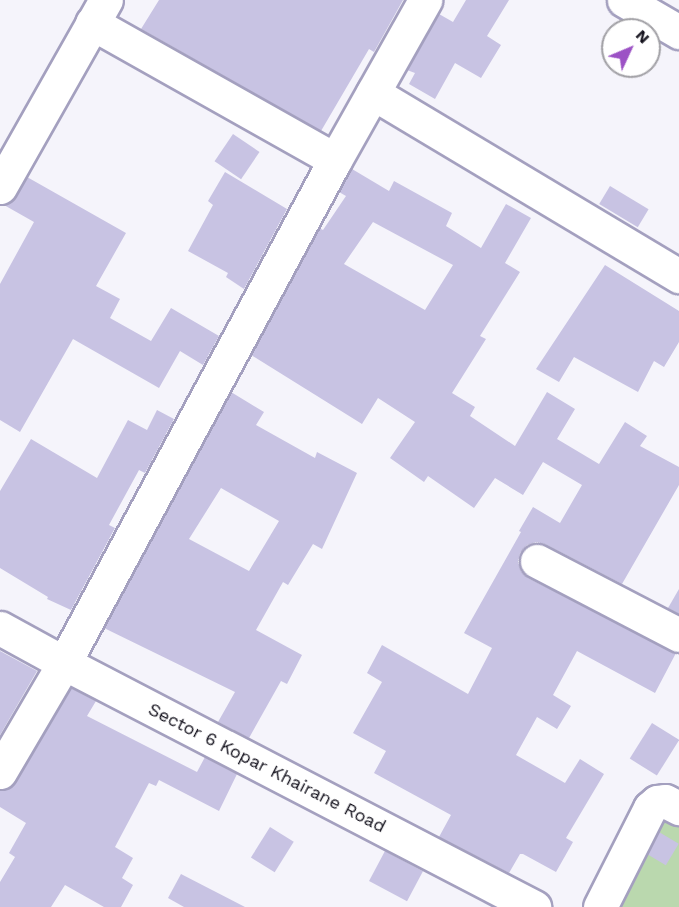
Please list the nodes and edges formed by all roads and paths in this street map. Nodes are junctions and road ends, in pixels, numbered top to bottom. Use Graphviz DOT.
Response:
graph roads {
  1 [pos="424,0"];
  2 [pos="624,0"];
  3 [pos="99,12"];
  4 [pos="679,32"];
  5 [pos="373,93"];
  6 [pos="335,160"];
  7 [pos="0,187"];
  8 [pos="679,276"];
  9 [pos="537,561"];
  10 [pos="0,627"];
  11 [pos="679,635"];
  12 [pos="64,663"];
  13 [pos="0,772"];
  14 [pos="679,808"];
  15 [pos="534,907"];
  16 [pos="600,907"];
  1 -- 5 [label="street"];
  2 -- 4 [label="street"];
  3 -- 6 [label="street"];
  3 -- 7 [label="street"];
  5 -- 6 [label="street"];
  5 -- 8 [label="street"];
  6 -- 12 [label="street"];
  9 -- 11 [label="street"];
  10 -- 12 [label="street, Sector 6 Kopar Khairane Road"];
  12 -- 13 [label="street"];
  12 -- 15 [label="street, Sector 6 Kopar Khairane Road"];
  14 -- 16 [label="street"];
}
